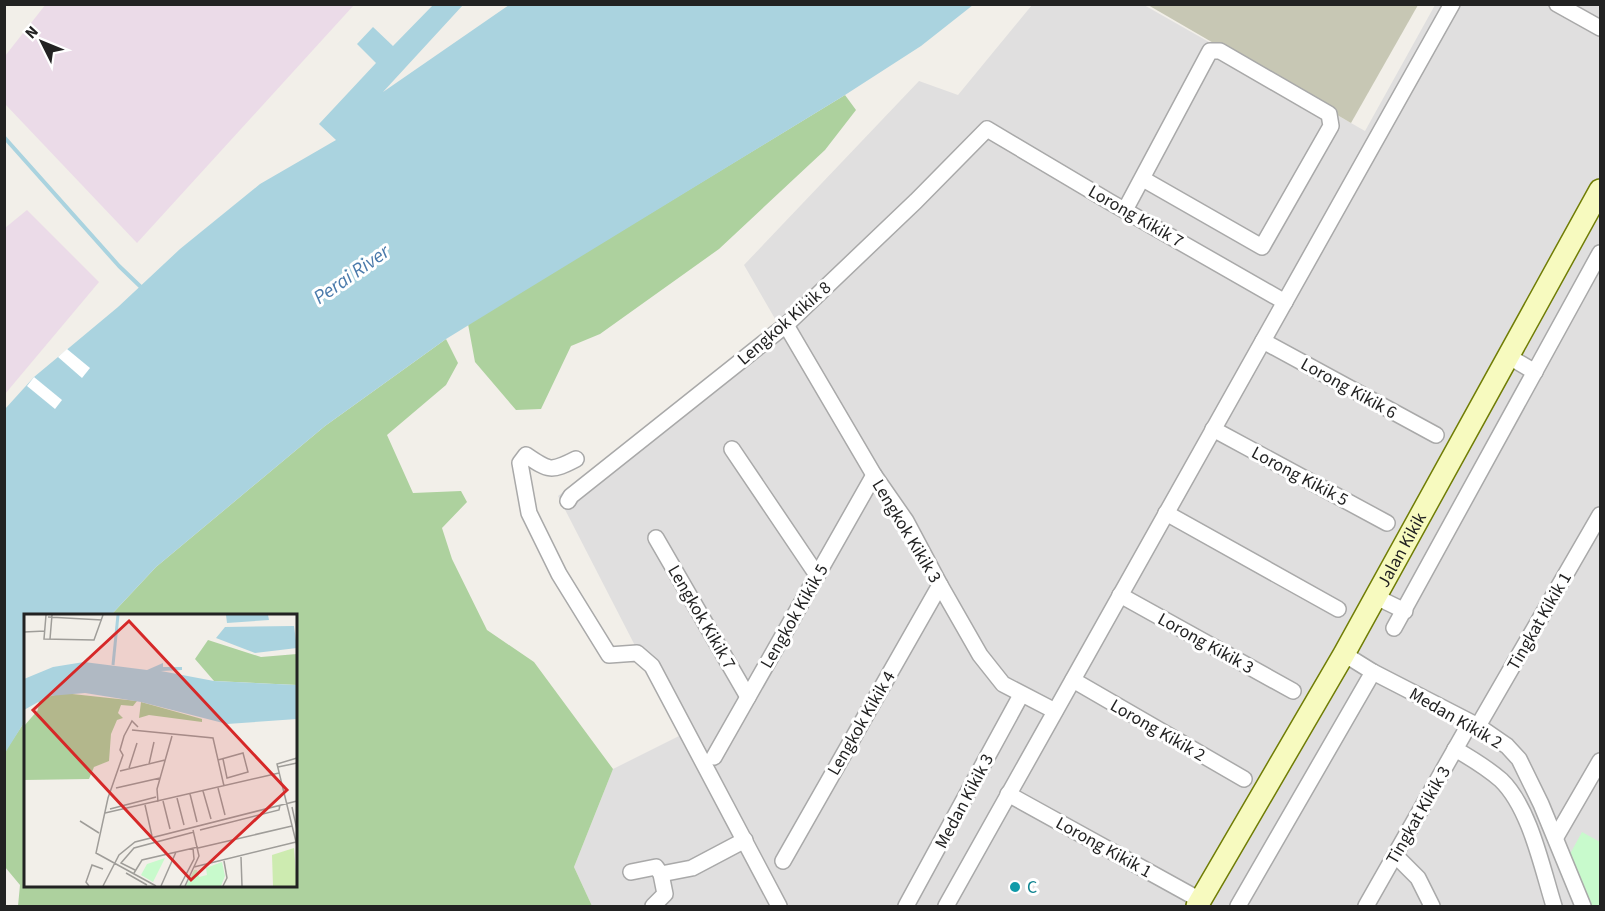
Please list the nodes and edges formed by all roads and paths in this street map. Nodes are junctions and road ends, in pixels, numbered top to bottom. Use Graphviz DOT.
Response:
graph roads {
  1 [pos="1452,4"];
  2 [pos="1557,4"];
  3 [pos="1575,9"];
  4 [pos="1600,28"];
  5 [pos="987,129"];
  6 [pos="1143,179"];
  7 [pos="1600,190"];
  8 [pos="1125,210"];
  9 [pos="1600,253"];
  10 [pos="1285,302"];
  11 [pos="786,325"];
  12 [pos="1263,341"];
  13 [pos="1509,356"];
  14 [pos="1535,372"];
  15 [pos="1213,429"];
  16 [pos="1436,435"];
  17 [pos="732,449"];
  18 [pos="576,459"];
  19 [pos="874,475"];
  20 [pos="568,501"];
  21 [pos="1166,513"];
  22 [pos="1600,515"];
  23 [pos="1387,523"];
  24 [pos="656,538"];
  25 [pos="817,575"];
  26 [pos="940,585"];
  27 [pos="1120,595"];
  28 [pos="1376,597"];
  29 [pos="1338,609"];
  30 [pos="1405,611"];
  31 [pos="1394,628"];
  32 [pos="1344,654"];
  33 [pos="1373,672"];
  34 [pos="1072,680"];
  35 [pos="1293,691"];
  36 [pos="1021,695"];
  37 [pos="748,697"];
  38 [pos="1055,711"];
  39 [pos="1474,725"];
  40 [pos="1455,749"];
  41 [pos="714,757"];
  42 [pos="1600,761"];
  43 [pos="1244,779"];
  44 [pos="1008,794"];
  45 [pos="1556,837"];
  46 [pos="745,840"];
  47 [pos="1395,855"];
  48 [pos="783,861"];
  49 [pos="631,872"];
  50 [pos="662,874"];
  51 [pos="1198,903"];
  52 [pos="653,906"];
  53 [pos="779,906"];
  54 [pos="906,906"];
  55 [pos="946,906"];
  56 [pos="1238,906"];
  57 [pos="1366,906"];
  58 [pos="1432,906"];
  59 [pos="1554,906"];
  60 [pos="1583,906"];
  1 -- 10 [label="street"];
  2 -- 3 [label="street"];
  3 -- 4 [label="street"];
  5 -- 8 [label="street, Lorong Kikik 7"];
  5 -- 11 [label="street, Lengkok Kikik 8"];
  6 -- 6 [label="street"];
  6 -- 8 [label="street"];
  7 -- 13 [label="street, Jalan Kikik"];
  8 -- 10 [label="street, Lorong Kikik 7"];
  9 -- 14 [label="street, Jalan Kikik"];
  10 -- 12 [label="street"];
  11 -- 19 [label="street, Lengkok Kikik 3"];
  11 -- 20 [label="street, Lengkok Kikik 8"];
  12 -- 15 [label="street"];
  12 -- 16 [label="street, Lorong Kikik 6"];
  13 -- 14 [label="street"];
  13 -- 28 [label="street, Jalan Kikik"];
  14 -- 30 [label="street, Jalan Kikik"];
  15 -- 21 [label="street"];
  15 -- 23 [label="street, Lorong Kikik 5"];
  17 -- 25 [label="street"];
  18 -- 46 [label="street"];
  19 -- 25 [label="street, Lengkok Kikik 5"];
  19 -- 26 [label="street, Lengkok Kikik 3"];
  21 -- 27 [label="street"];
  21 -- 29 [label="street"];
  22 -- 39 [label="street, Tingkat Kikik 1"];
  24 -- 37 [label="street, Lengkok Kikik 7"];
  25 -- 37 [label="street, Lengkok Kikik 5"];
  26 -- 36 [label="street, Lengkok Kikik 3"];
  26 -- 48 [label="street, Lengkok Kikik 4"];
  27 -- 34 [label="street"];
  27 -- 35 [label="street, Lorong Kikik 3"];
  28 -- 30 [label="street"];
  28 -- 32 [label="street, Jalan Kikik"];
  30 -- 31 [label="street, Jalan Kikik"];
  32 -- 33 [label="street, Medan Kikik 2"];
  32 -- 51 [label="street, Jalan Kikik"];
  33 -- 39 [label="street, Medan Kikik 2"];
  33 -- 56 [label="street"];
  34 -- 38 [label="street"];
  34 -- 43 [label="street, Lorong Kikik 2"];
  36 -- 38 [label="street, Lengkok Kikik 3"];
  36 -- 54 [label="street, Medan Kikik 3"];
  37 -- 41 [label="street, Lengkok Kikik 5"];
  38 -- 44 [label="street"];
  39 -- 40 [label="street, Tingkat Kikik 3"];
  39 -- 45 [label="street, Medan Kikik 2"];
  40 -- 47 [label="street, Tingkat Kikik 3"];
  40 -- 59 [label="street, Medan Kikik 2"];
  42 -- 45 [label="street"];
  44 -- 51 [label="street, Lorong Kikik 1"];
  44 -- 55 [label="street"];
  45 -- 60 [label="street, Medan Kikik 2"];
  46 -- 50 [label="street"];
  46 -- 53 [label="street"];
  47 -- 57 [label="street, Tingkat Kikik 3"];
  47 -- 58 [label="street"];
  49 -- 50 [label="street"];
  50 -- 52 [label="street"];
}
